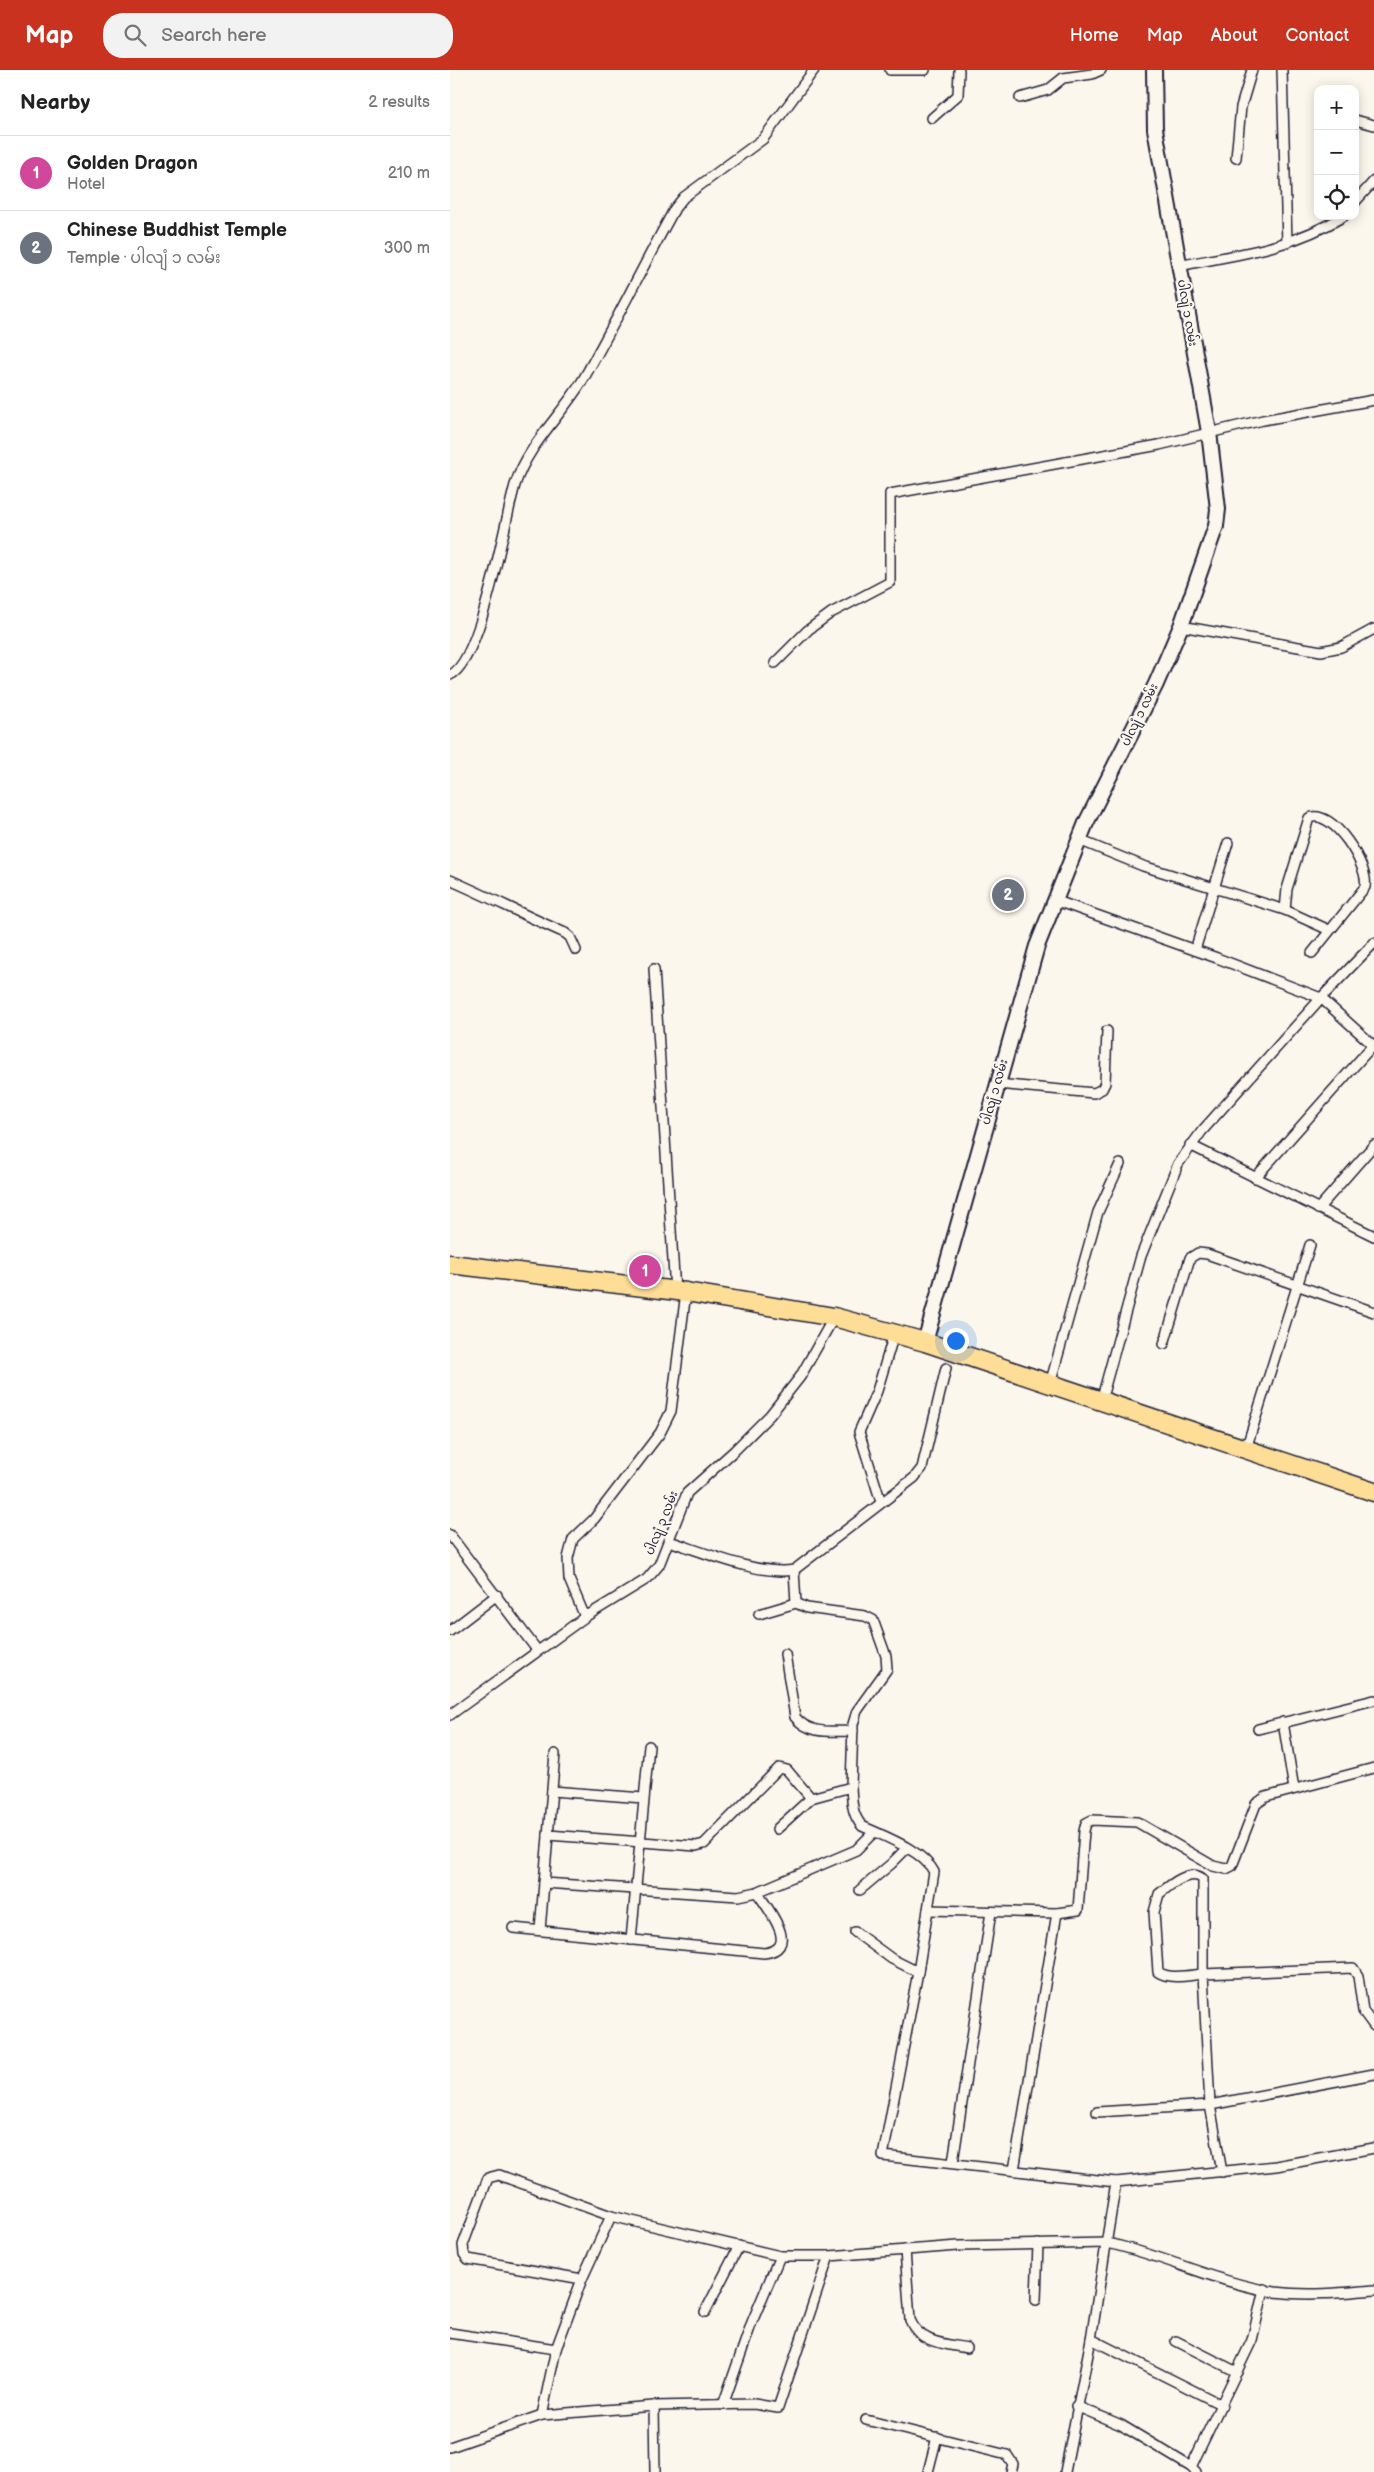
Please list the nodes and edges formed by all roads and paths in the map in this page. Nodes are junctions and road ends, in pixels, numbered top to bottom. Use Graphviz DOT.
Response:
graph roads {
  1 [pos="814,70"];
  2 [pos="890,70"];
  3 [pos="925,70"];
  4 [pos="959,70"];
  5 [pos="1101,70"];
  6 [pos="1154,70"];
  7 [pos="1252,70"];
  8 [pos="1282,70"];
  9 [pos="1020,98"];
  10 [pos="932,118"];
  11 [pos="1359,121"];
  12 [pos="1374,125"];
  13 [pos="1236,158"];
  14 [pos="1374,181"];
  15 [pos="1359,198"];
  16 [pos="1337,220"];
  17 [pos="1287,243"];
  18 [pos="1178,266"];
  19 [pos="1374,400"];
  20 [pos="1208,432"];
  21 [pos="1181,626"];
  22 [pos="1374,629"];
  23 [pos="775,663"];
  24 [pos="450,675"];
  25 [pos="1079,840"];
  26 [pos="1228,843"];
  27 [pos="450,880"];
  28 [pos="1216,888"];
  29 [pos="1054,900"];
  30 [pos="1285,910"];
  31 [pos="1329,930"];
  32 [pos="1374,943"];
  33 [pos="576,950"];
  34 [pos="1195,950"];
  35 [pos="1312,952"];
  36 [pos="654,969"];
  37 [pos="1321,998"];
  38 [pos="1107,1031"];
  39 [pos="1373,1045"];
  40 [pos="997,1084"];
  41 [pos="1374,1145"];
  42 [pos="1190,1146"];
  43 [pos="1120,1164"];
  44 [pos="1255,1178"];
  45 [pos="1318,1209"];
  46 [pos="1374,1236"];
  47 [pos="1310,1245"];
  48 [pos="450,1264"];
  49 [pos="1297,1287"];
  50 [pos="680,1291"];
  51 [pos="1374,1312"];
  52 [pos="834,1317"];
  53 [pos="894,1334"];
  54 [pos="925,1342"];
  55 [pos="1164,1344"];
  56 [pos="946,1368"];
  57 [pos="1050,1384"];
  58 [pos="1101,1401"];
  59 [pos="1246,1449"];
  60 [pos="1374,1492"];
  61 [pos="881,1502"];
  62 [pos="452,1540"];
  63 [pos="669,1541"];
  64 [pos="794,1570"];
  65 [pos="498,1595"];
  66 [pos="796,1603"];
  67 [pos="759,1614"];
  68 [pos="585,1617"];
  69 [pos="450,1631"];
  70 [pos="537,1650"];
  71 [pos="785,1654"];
  72 [pos="1374,1700"];
  73 [pos="450,1715"];
  74 [pos="1283,1722"];
  75 [pos="1258,1728"];
  76 [pos="853,1731"];
  77 [pos="648,1746"];
  78 [pos="555,1754"];
  79 [pos="1374,1768"];
  80 [pos="851,1787"];
  81 [pos="1294,1789"];
  82 [pos="552,1791"];
  83 [pos="643,1798"];
  84 [pos="811,1798"];
  85 [pos="777,1830"];
  86 [pos="874,1832"];
  87 [pos="548,1836"];
  88 [pos="640,1842"];
  89 [pos="907,1848"];
  90 [pos="1226,1868"];
  91 [pos="1198,1875"];
  92 [pos="544,1883"];
  93 [pos="635,1890"];
  94 [pos="860,1890"];
  95 [pos="757,1892"];
  96 [pos="928,1910"];
  97 [pos="991,1912"];
  98 [pos="1057,1913"];
  99 [pos="513,1928"];
  100 [pos="540,1930"];
  101 [pos="855,1932"];
  102 [pos="631,1940"];
  103 [pos="918,1972"];
  104 [pos="1203,1974"];
  105 [pos="1374,2026"];
  106 [pos="1374,2074"];
  107 [pos="1210,2105"];
  108 [pos="1097,2112"];
  109 [pos="1374,2148"];
  110 [pos="953,2162"];
  111 [pos="1014,2170"];
  112 [pos="1222,2172"];
  113 [pos="1116,2182"];
  114 [pos="611,2216"];
  115 [pos="1107,2243"];
  116 [pos="1038,2244"];
  117 [pos="739,2246"];
  118 [pos="905,2250"];
  119 [pos="780,2256"];
  120 [pos="829,2256"];
  121 [pos="582,2279"];
  122 [pos="1264,2289"];
  123 [pos="1374,2290"];
  124 [pos="1036,2300"];
  125 [pos="705,2312"];
  126 [pos="450,2333"];
  127 [pos="1090,2338"];
  128 [pos="1176,2341"];
  129 [pos="967,2348"];
  130 [pos="556,2349"];
  131 [pos="1237,2372"];
  132 [pos="723,2405"];
  133 [pos="1222,2405"];
  134 [pos="654,2406"];
  135 [pos="1076,2406"];
  136 [pos="542,2415"];
  137 [pos="866,2420"];
  138 [pos="936,2437"];
  139 [pos="450,2447"];
  140 [pos="1194,2469"];
  141 [pos="656,2472"];
  142 [pos="928,2472"];
  143 [pos="1011,2472"];
  144 [pos="1065,2472"];
  1 -- 24 [label="street"];
  2 -- 3 [label="street"];
  4 -- 10 [label="street"];
  5 -- 9 [label="street"];
  6 -- 18 [label="street, ပါလျံ ၁ လမ်း"];
  7 -- 13 [label="street"];
  8 -- 17 [label="street"];
  11 -- 12 [label="street"];
  14 -- 15 [label="street"];
  16 -- 17 [label="street"];
  17 -- 18 [label="street"];
  18 -- 20 [label="street, ပါလျံ ၁ လမ်း"];
  19 -- 20 [label="street"];
  20 -- 21 [label="street, ပါလျံ ၁ လမ်း"];
  20 -- 23 [label="street"];
  21 -- 22 [label="street"];
  21 -- 25 [label="street, ပါလျံ ၁ လမ်း"];
  25 -- 28 [label="street"];
  25 -- 29 [label="street, ပါလျံ ၁ လမ်း"];
  26 -- 28 [label="street"];
  27 -- 33 [label="street"];
  28 -- 30 [label="street"];
  28 -- 34 [label="street"];
  29 -- 34 [label="street"];
  29 -- 40 [label="street, ပါလျံ ၁ လမ်း"];
  30 -- 31 [label="street"];
  30 -- 31 [label="street"];
  31 -- 35 [label="street"];
  32 -- 37 [label="street"];
  34 -- 37 [label="street"];
  36 -- 50 [label="street"];
  37 -- 39 [label="street"];
  37 -- 42 [label="street"];
  38 -- 40 [label="street"];
  39 -- 44 [label="street"];
  40 -- 54 [label="street, ပါလျံ ၁ လမ်း"];
  41 -- 45 [label="street"];
  42 -- 44 [label="street"];
  42 -- 58 [label="street"];
  43 -- 57 [label="street"];
  44 -- 45 [label="street"];
  45 -- 46 [label="street"];
  47 -- 49 [label="street"];
  48 -- 50 [label="highway"];
  49 -- 51 [label="street"];
  49 -- 55 [label="street"];
  49 -- 59 [label="street"];
  50 -- 52 [label="highway"];
  50 -- 68 [label="street"];
  52 -- 53 [label="highway"];
  52 -- 63 [label="street, ပါလျံ ၃ လမ်း"];
  53 -- 54 [label="highway"];
  53 -- 61 [label="street"];
  54 -- 57 [label="highway"];
  56 -- 61 [label="street"];
  57 -- 58 [label="highway"];
  58 -- 59 [label="highway"];
  59 -- 60 [label="highway"];
  61 -- 64 [label="street"];
  62 -- 65 [label="street"];
  63 -- 64 [label="street"];
  63 -- 68 [label="street, ပါလျံ ၃ လမ်း"];
  64 -- 66 [label="street"];
  65 -- 69 [label="street"];
  65 -- 70 [label="street"];
  66 -- 67 [label="street"];
  66 -- 76 [label="street"];
  68 -- 70 [label="street, ပါလျံ ၃ လမ်း"];
  70 -- 73 [label="street, ပါလျံ ၃ လမ်း"];
  71 -- 76 [label="street"];
  72 -- 74 [label="street"];
  74 -- 75 [label="street"];
  74 -- 81 [label="street"];
  76 -- 80 [label="street"];
  77 -- 83 [label="street"];
  78 -- 82 [label="street"];
  79 -- 81 [label="street"];
  80 -- 84 [label="street"];
  80 -- 86 [label="street"];
  81 -- 90 [label="street"];
  82 -- 83 [label="street"];
  82 -- 87 [label="street"];
  83 -- 88 [label="street"];
  84 -- 85 [label="street"];
  84 -- 88 [label="street"];
  86 -- 89 [label="street"];
  86 -- 95 [label="street"];
  87 -- 88 [label="street"];
  87 -- 92 [label="street"];
  88 -- 93 [label="street"];
  89 -- 94 [label="street"];
  89 -- 96 [label="street"];
  90 -- 91 [label="street"];
  90 -- 98 [label="street"];
  91 -- 104 [label="street"];
  91 -- 104 [label="street"];
  92 -- 93 [label="street"];
  92 -- 100 [label="street"];
  93 -- 95 [label="street"];
  93 -- 102 [label="street"];
  95 -- 102 [label="street"];
  96 -- 97 [label="street"];
  96 -- 103 [label="street"];
  97 -- 98 [label="street"];
  97 -- 110 [label="street"];
  98 -- 111 [label="street"];
  99 -- 100 [label="street"];
  100 -- 102 [label="street"];
  101 -- 103 [label="street"];
  103 -- 110 [label="street"];
  104 -- 105 [label="street"];
  104 -- 107 [label="street"];
  106 -- 107 [label="street"];
  107 -- 108 [label="street"];
  107 -- 112 [label="street"];
  109 -- 112 [label="street"];
  110 -- 111 [label="street"];
  111 -- 113 [label="street"];
  112 -- 113 [label="street"];
  113 -- 115 [label="street"];
  114 -- 117 [label="street"];
  114 -- 121 [label="street"];
  114 -- 121 [label="street"];
  115 -- 116 [label="street"];
  115 -- 122 [label="street"];
  115 -- 127 [label="street"];
  116 -- 118 [label="street"];
  116 -- 124 [label="street"];
  117 -- 119 [label="street"];
  117 -- 125 [label="street"];
  118 -- 120 [label="street"];
  118 -- 129 [label="street"];
  119 -- 120 [label="street"];
  119 -- 132 [label="street"];
  120 -- 132 [label="street"];
  121 -- 130 [label="street"];
  122 -- 123 [label="street"];
  122 -- 131 [label="street"];
  126 -- 130 [label="street"];
  127 -- 133 [label="street"];
  127 -- 135 [label="street"];
  128 -- 131 [label="street"];
  130 -- 136 [label="street"];
  131 -- 133 [label="street"];
  132 -- 134 [label="street"];
  133 -- 140 [label="street"];
  134 -- 136 [label="street"];
  134 -- 141 [label="street"];
  135 -- 140 [label="street"];
  135 -- 144 [label="street"];
  136 -- 139 [label="street"];
  137 -- 138 [label="street"];
  138 -- 142 [label="street"];
  138 -- 143 [label="street"];
}
